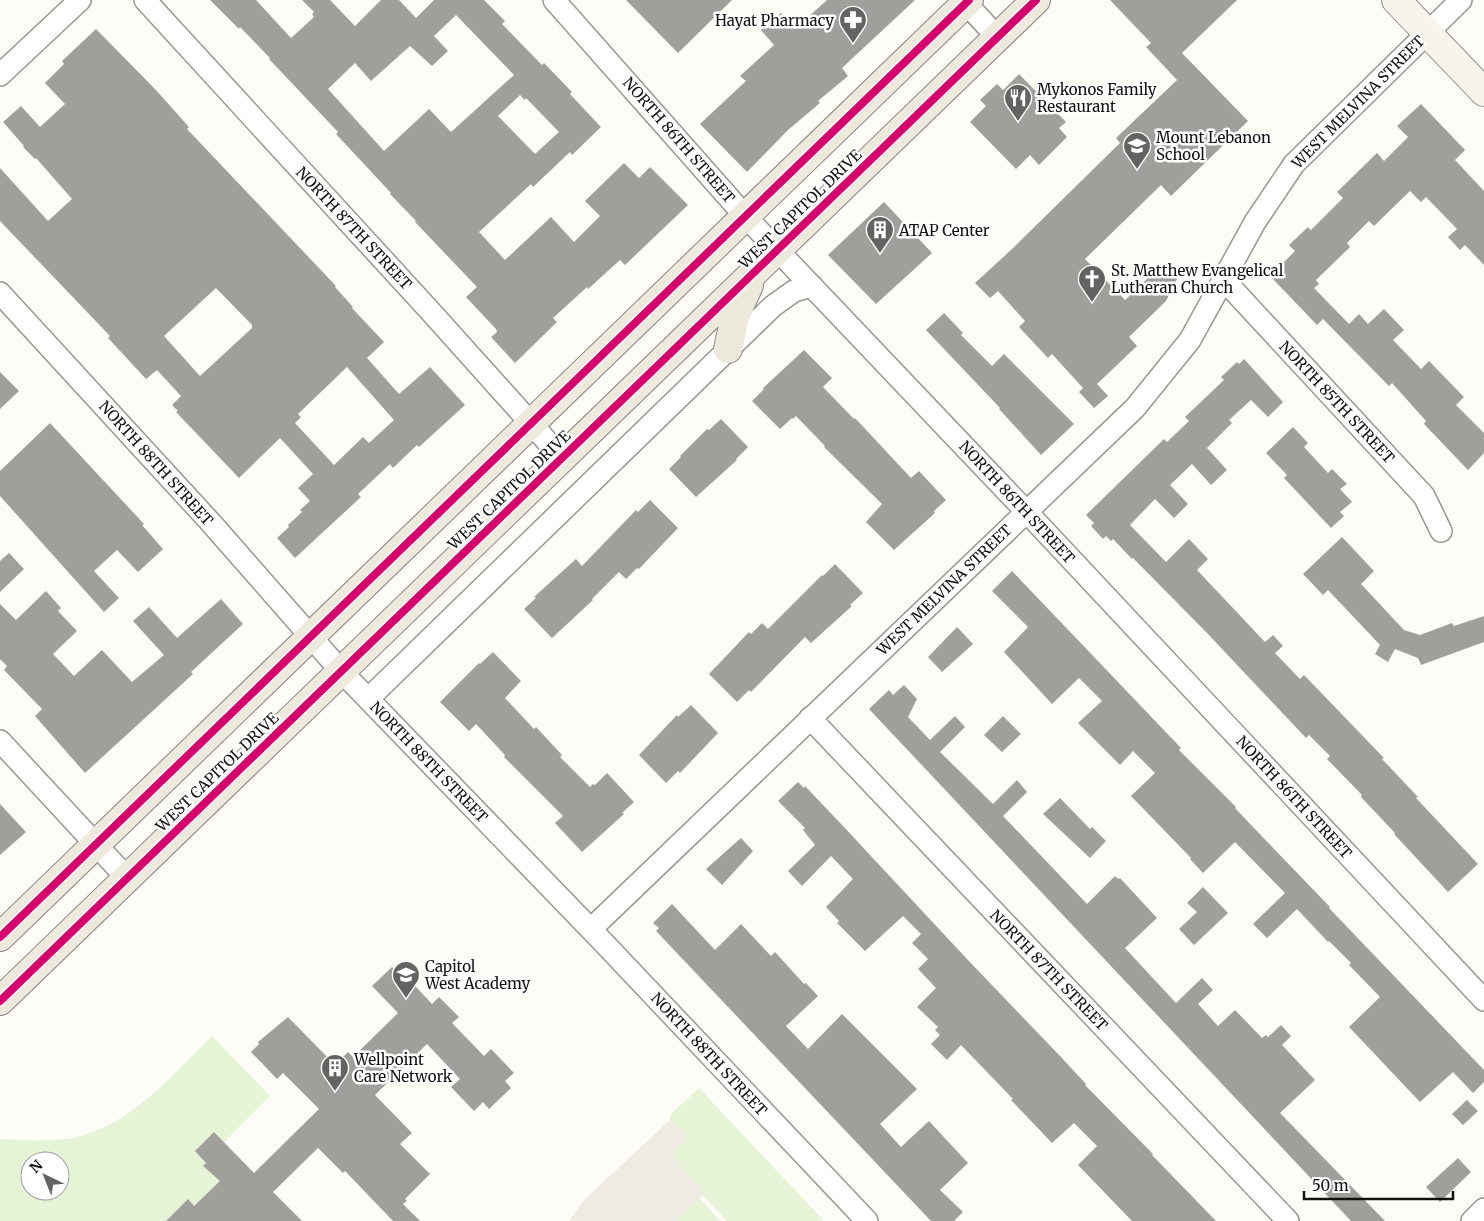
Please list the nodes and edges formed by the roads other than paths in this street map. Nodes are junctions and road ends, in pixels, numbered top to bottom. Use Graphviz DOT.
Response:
graph roads {
  1 [pos="80,0"];
  2 [pos="145,0"];
  3 [pos="554,0"];
  4 [pos="1036,0"];
  5 [pos="1396,0"];
  6 [pos="1461,0"];
  7 [pos="966,1"];
  8 [pos="1428,32"];
  9 [pos="998,38"];
  10 [pos="0,75"];
  11 [pos="1484,92"];
  12 [pos="746,216"];
  13 [pos="778,250"];
  14 [pos="757,270"];
  15 [pos="1224,280"];
  16 [pos="812,286"];
  17 [pos="0,293"];
  18 [pos="728,349"];
  19 [pos="531,424"];
  20 [pos="562,458"];
  21 [pos="1026,512"];
  22 [pos="1441,531"];
  23 [pos="311,636"];
  24 [pos="341,671"];
  25 [pos="368,699"];
  26 [pos="810,718"];
  27 [pos="0,741"];
  28 [pos="97,844"];
  29 [pos="127,878"];
  30 [pos="591,929"];
  31 [pos="0,937"];
  32 [pos="0,1000"];
  33 [pos="1484,1000"];
  34 [pos="1484,1209"];
  35 [pos="867,1221"];
  36 [pos="1288,1221"];
  37 [pos="1472,1221"];
  1 -- 10 [label="street"];
  2 -- 19 [label="street, NORTH 87TH STREET"];
  3 -- 12 [label="street, NORTH 86TH STREET"];
  4 -- 9 [label="main road, WEST CAPITOL DRIVE"];
  5 -- 8 [label="street"];
  6 -- 8 [label="street, WEST MELVINA STREET"];
  7 -- 9 [label="street"];
  7 -- 12 [label="main road"];
  8 -- 11 [label="street"];
  8 -- 15 [label="street, WEST MELVINA STREET"];
  9 -- 13 [label="main road, WEST CAPITOL DRIVE"];
  12 -- 13 [label="street, NORTH 86TH STREET"];
  12 -- 19 [label="main road"];
  13 -- 14 [label="main road, WEST CAPITOL DRIVE"];
  13 -- 16 [label="street, NORTH 86TH STREET"];
  14 -- 18 [label="main road"];
  14 -- 20 [label="main road, WEST CAPITOL DRIVE"];
  15 -- 21 [label="street, WEST MELVINA STREET"];
  15 -- 22 [label="street, NORTH 85TH STREET"];
  16 -- 18 [label="street"];
  16 -- 21 [label="street, NORTH 86TH STREET"];
  17 -- 23 [label="street, NORTH 88TH STREET"];
  18 -- 25 [label="street"];
  19 -- 20 [label="street, NORTH 87TH STREET"];
  19 -- 23 [label="main road"];
  20 -- 24 [label="main road, WEST CAPITOL DRIVE"];
  21 -- 26 [label="street, WEST MELVINA STREET"];
  21 -- 33 [label="street, NORTH 86TH STREET"];
  23 -- 24 [label="street, NORTH 88TH STREET"];
  23 -- 28 [label="main road"];
  24 -- 25 [label="street, NORTH 88TH STREET"];
  24 -- 29 [label="main road, WEST CAPITOL DRIVE"];
  25 -- 30 [label="street, NORTH 88TH STREET"];
  26 -- 30 [label="street, WEST MELVINA STREET"];
  26 -- 36 [label="street, NORTH 87TH STREET"];
  27 -- 28 [label="street"];
  28 -- 29 [label="street"];
  28 -- 31 [label="main road"];
  29 -- 32 [label="main road, WEST CAPITOL DRIVE"];
  30 -- 35 [label="street, NORTH 88TH STREET"];
  34 -- 37 [label="street"];
}
